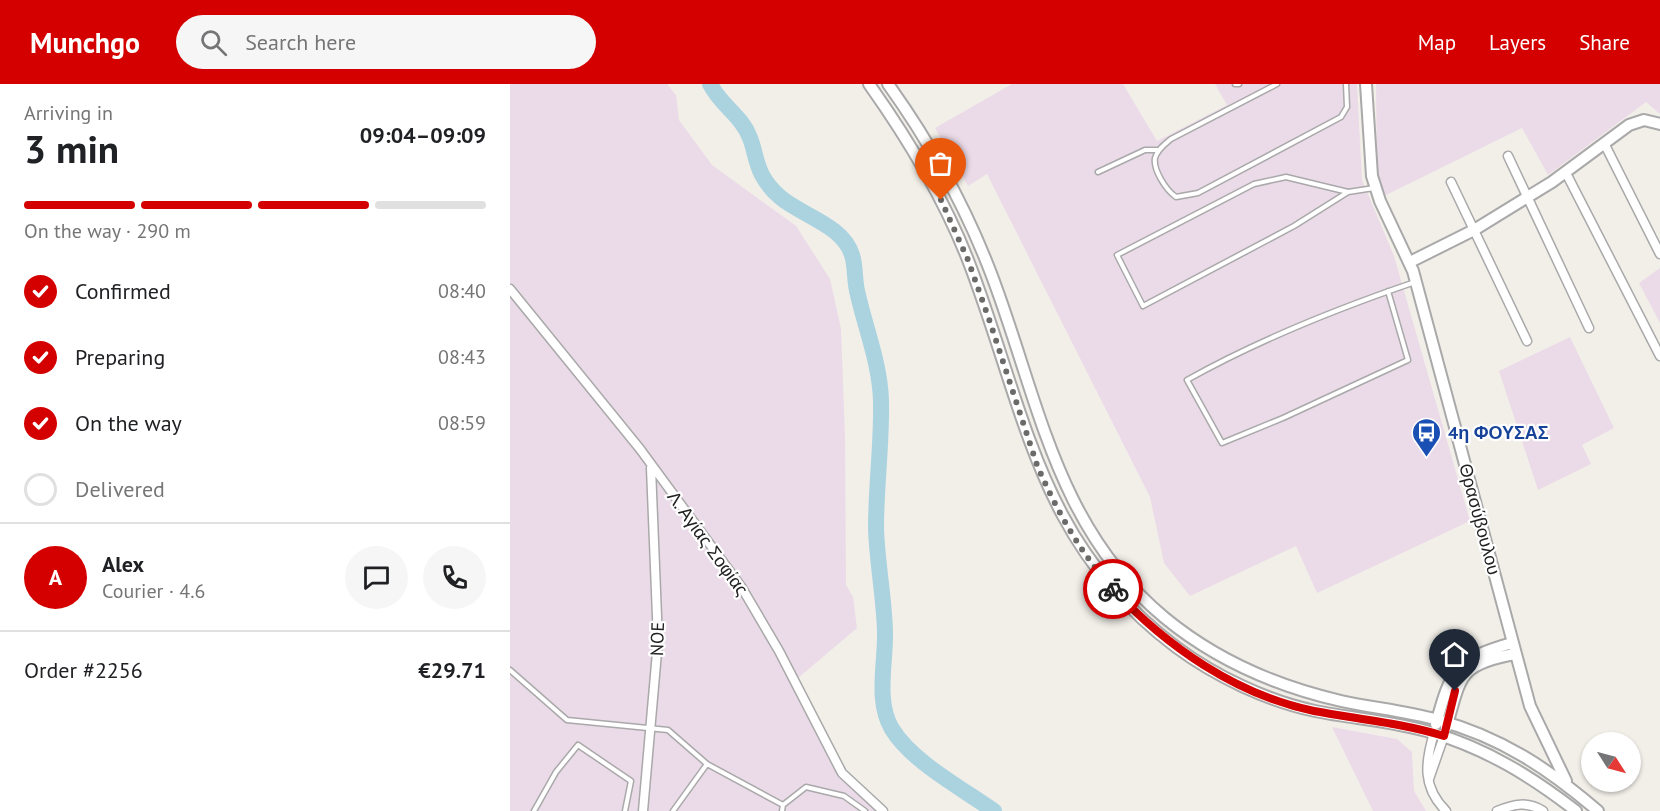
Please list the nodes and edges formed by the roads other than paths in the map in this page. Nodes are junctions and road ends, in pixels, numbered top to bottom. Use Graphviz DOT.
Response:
graph roads {
  1 [pos="869,84"];
  2 [pos="888,84"];
  3 [pos="1276,84"];
  4 [pos="1346,84"];
  5 [pos="1366,84"];
  6 [pos="1660,123"];
  7 [pos="1604,143"];
  8 [pos="1159,150"];
  9 [pos="1508,156"];
  10 [pos="1098,172"];
  11 [pos="1566,172"];
  12 [pos="1451,182"];
  13 [pos="1375,188"];
  14 [pos="1348,192"];
  15 [pos="1527,198"];
  16 [pos="1474,230"];
  17 [pos="1660,254"];
  18 [pos="1410,262"];
  19 [pos="1415,282"];
  20 [pos="510,289"];
  21 [pos="1388,291"];
  22 [pos="1589,328"];
  23 [pos="1527,341"];
  24 [pos="1660,356"];
  25 [pos="651,467"];
  26 [pos="1513,648"];
  27 [pos="510,670"];
  28 [pos="1443,721"];
  29 [pos="652,726"];
  30 [pos="1439,735"];
  31 [pos="707,764"];
  32 [pos="1569,786"];
  33 [pos="783,805"];
  34 [pos="534,811"];
  35 [pos="625,811"];
  36 [pos="643,811"];
  37 [pos="673,811"];
  38 [pos="782,811"];
  39 [pos="865,811"];
  40 [pos="883,811"];
  41 [pos="1446,811"];
  42 [pos="1497,811"];
  43 [pos="1543,811"];
  44 [pos="1576,811"];
  45 [pos="1598,811"];
  1 -- 30 [label="street"];
  2 -- 28 [label="street"];
  3 -- 8 [label="lane"];
  4 -- 8 [label="lane"];
  5 -- 13 [label="street, Θρασύβουλου"];
  6 -- 7 [label="street"];
  7 -- 11 [label="street"];
  7 -- 17 [label="street"];
  8 -- 10 [label="lane"];
  9 -- 15 [label="street"];
  11 -- 15 [label="street"];
  11 -- 24 [label="street"];
  12 -- 16 [label="street"];
  13 -- 14 [label="lane"];
  13 -- 18 [label="street, Θρασύβουλου"];
  14 -- 14 [label="lane"];
  15 -- 16 [label="street"];
  15 -- 22 [label="street"];
  16 -- 18 [label="street"];
  16 -- 23 [label="street"];
  18 -- 19 [label="street, Θρασύβουλου"];
  19 -- 21 [label="lane"];
  19 -- 26 [label="street, Θρασύβουλου"];
  20 -- 25 [label="street, Λ. Αγίας Σοφίας"];
  21 -- 21 [label="lane"];
  25 -- 29 [label="street, NOE"];
  25 -- 40 [label="street, Λ. Αγίας Σοφίας"];
  26 -- 28 [label="street"];
  26 -- 32 [label="street, Θρασύβουλου"];
  27 -- 29 [label="lane"];
  28 -- 30 [label="street"];
  28 -- 32 [label="street"];
  29 -- 31 [label="lane"];
  29 -- 36 [label="street, NOE"];
  30 -- 41 [label="street"];
  30 -- 44 [label="street"];
  31 -- 33 [label="lane"];
  31 -- 37 [label="lane"];
  32 -- 45 [label="street"];
  33 -- 38 [label="lane"];
  33 -- 39 [label="lane"];
  34 -- 35 [label="lane"];
  42 -- 43 [label="street"];
}
